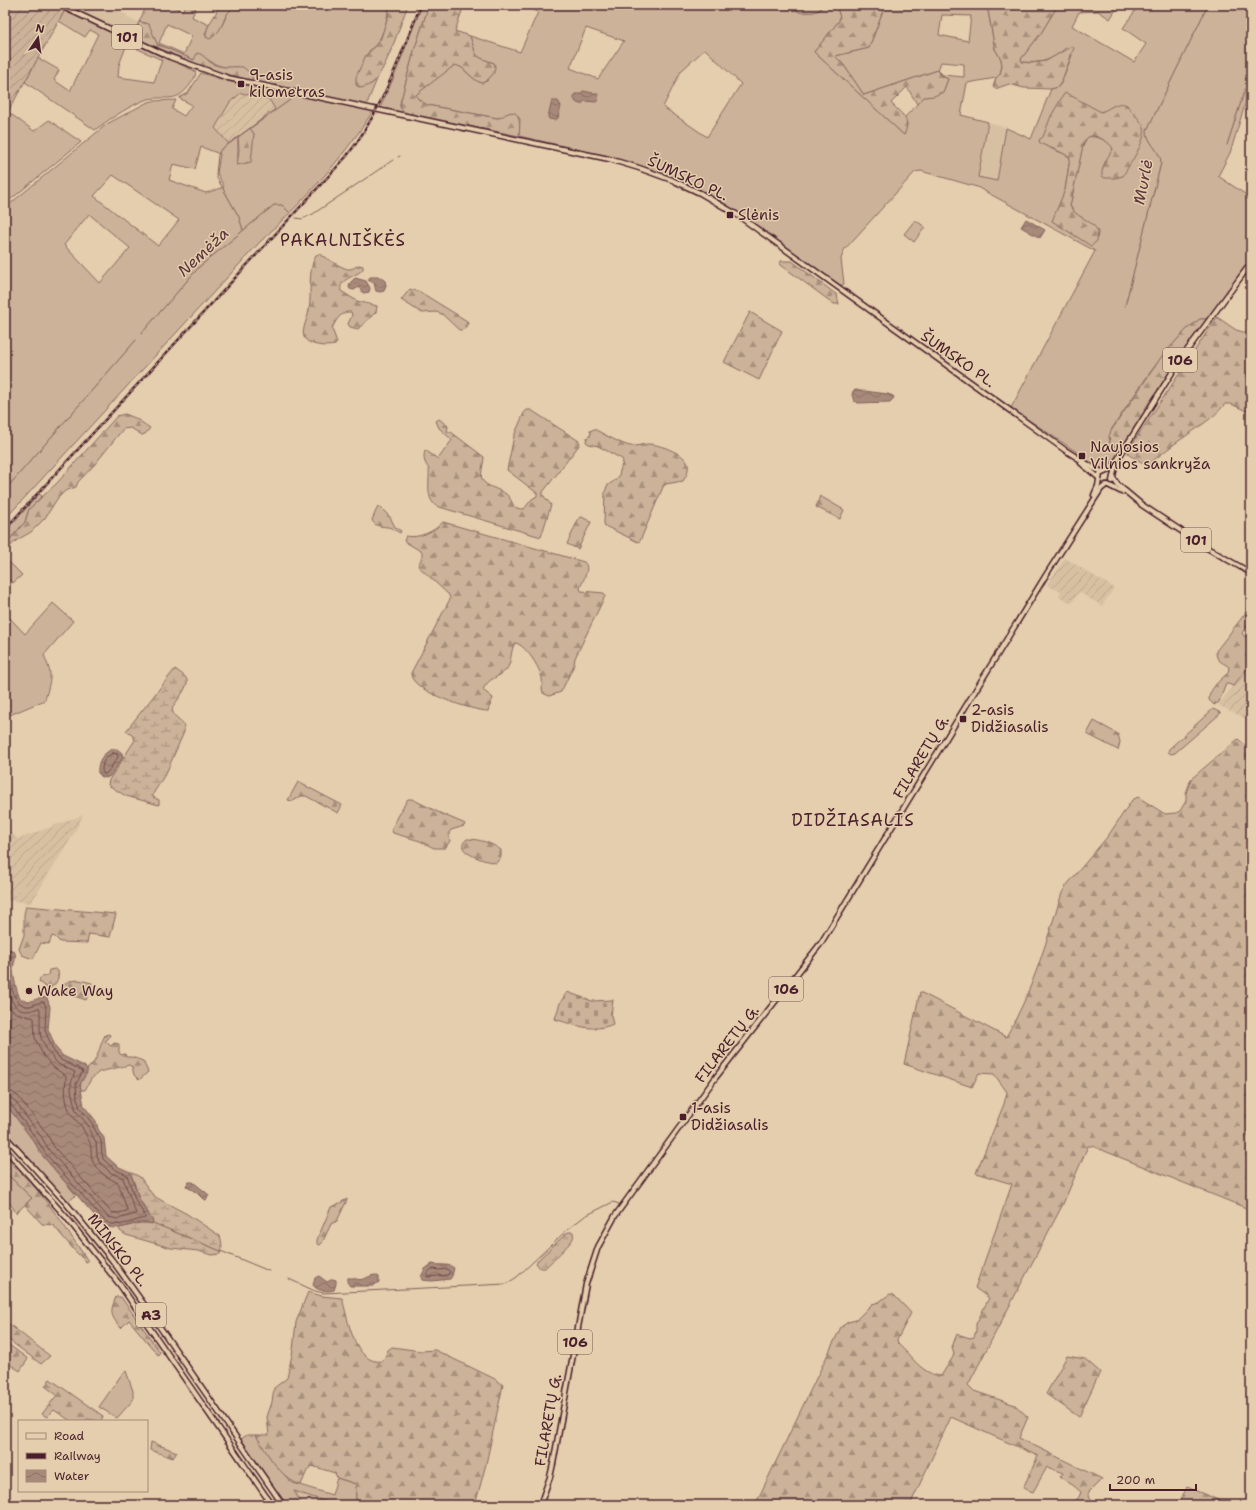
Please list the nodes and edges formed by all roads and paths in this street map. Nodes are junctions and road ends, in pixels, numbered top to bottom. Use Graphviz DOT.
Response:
graph roads {
  1 [pos="59,5"];
  2 [pos="1251,263"];
  3 [pos="1065,450"];
  4 [pos="1116,462"];
  5 [pos="1105,472"];
  6 [pos="1113,477"];
  7 [pos="1099,479"];
  8 [pos="1107,485"];
  9 [pos="1142,505"];
  10 [pos="1076,527"];
  11 [pos="1251,573"];
  12 [pos="5,1136"];
  13 [pos="5,1149"];
  14 [pos="272,1505"];
  15 [pos="283,1505"];
  16 [pos="540,1505"];
  1 -- 3 [label="main road, ŠUMSKO PL. / 101"];
  2 -- 4 [label="main road, 106"];
  3 -- 5 [label="main road, ŠUMSKO PL. / 101"];
  3 -- 7 [label="main road, ŠUMSKO PL. / 101"];
  4 -- 5 [label="main road, 106"];
  4 -- 6 [label="main road, 106"];
  5 -- 6 [label="main road"];
  5 -- 7 [label="main road, 106"];
  6 -- 8 [label="main road, 106"];
  6 -- 9 [label="main road, 101"];
  7 -- 8 [label="main road"];
  7 -- 10 [label="main road, FILARETŲ G. / 106"];
  8 -- 9 [label="main road, 101"];
  8 -- 10 [label="main road, FILARETŲ G. / 106"];
  9 -- 11 [label="main road, 101"];
  10 -- 16 [label="main road, FILARETŲ G. / 106"];
  12 -- 15 [label="main road, MINSKO PL. / A3"];
  13 -- 14 [label="main road, MINSKO PL. / A3"];
}
